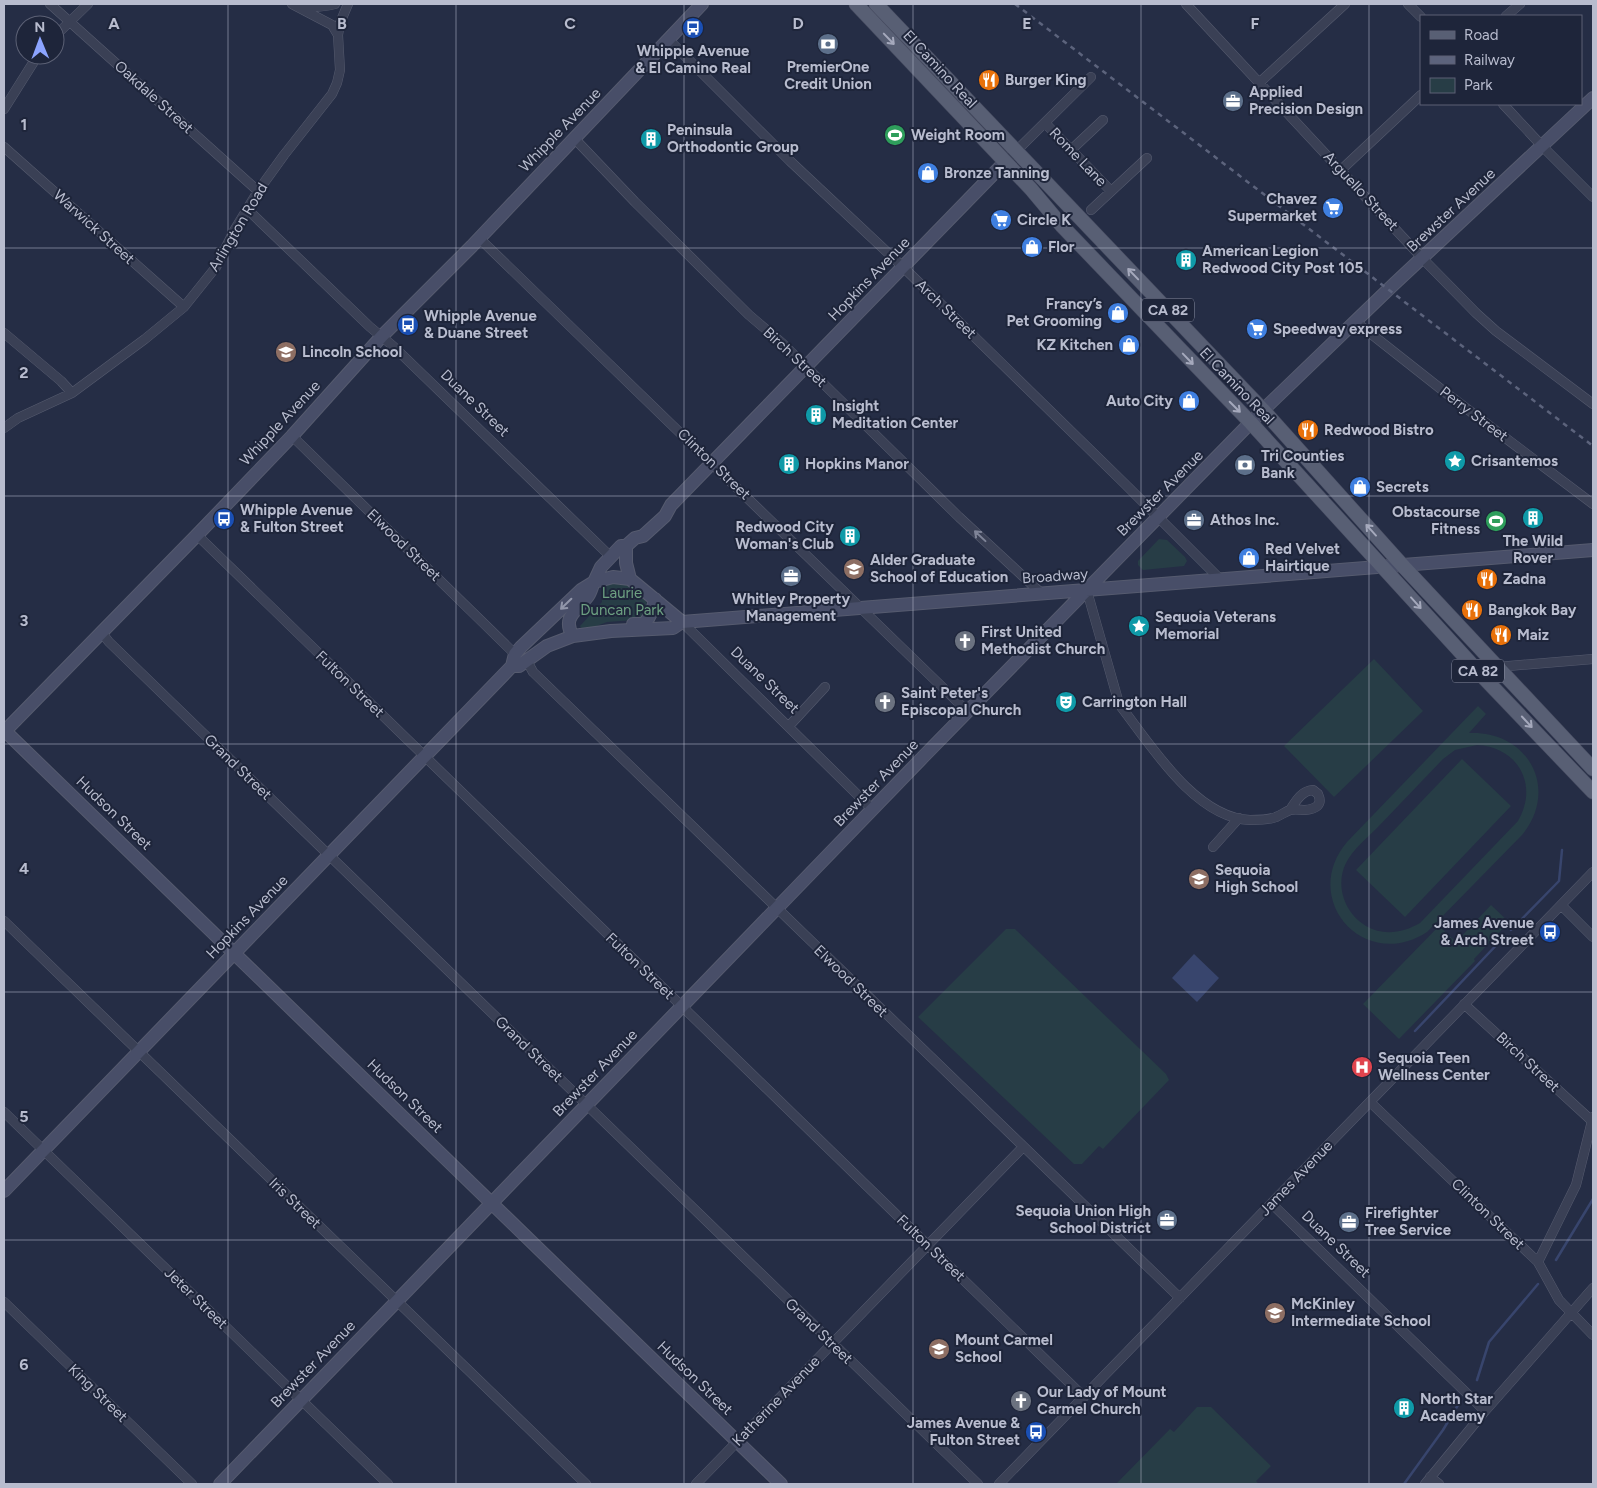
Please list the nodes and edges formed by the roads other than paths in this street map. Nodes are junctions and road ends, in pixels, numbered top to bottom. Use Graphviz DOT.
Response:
graph roads {
  1 [pos="50,4"];
  2 [pos="88,4"];
  3 [pos="292,4"];
  4 [pos="296,4"];
  5 [pos="335,4"];
  6 [pos="348,4"];
  7 [pos="702,4"];
  8 [pos="856,4"];
  9 [pos="876,4"];
  10 [pos="1186,4"];
  11 [pos="1345,4"];
  12 [pos="1408,4"];
  13 [pos="1520,4"];
  14 [pos="1507,15"];
  15 [pos="1420,16"];
  16 [pos="69,21"];
  17 [pos="65,25"];
  18 [pos="338,35"];
  19 [pos="669,40"];
  20 [pos="32,65"];
  21 [pos="1091,77"];
  22 [pos="1258,83"];
  23 [pos="1420,96"];
  24 [pos="1593,98"];
  25 [pos="1504,105"];
  26 [pos="4,109"];
  27 [pos="1103,120"];
  28 [pos="1045,122"];
  29 [pos="574,138"];
  30 [pos="1542,146"];
  31 [pos="4,147"];
  32 [pos="1071,150"];
  33 [pos="1016,151"];
  34 [pos="1147,158"];
  35 [pos="1005,162"];
  36 [pos="1342,170"];
  37 [pos="258,191"];
  38 [pos="1111,191"];
  39 [pos="1593,197"];
  40 [pos="247,210"];
  41 [pos="1091,210"];
  42 [pos="480,238"];
  43 [pos="1423,259"];
  44 [pos="903,268"];
  45 [pos="184,307"];
  46 [pos="1356,322"];
  47 [pos="4,333"];
  48 [pos="382,336"];
  49 [pos="806,367"];
  50 [pos="72,393"];
  51 [pos="1593,404"];
  52 [pos="1263,410"];
  53 [pos="1251,423"];
  54 [pos="4,428"];
  55 [pos="292,436"];
  56 [pos="713,463"];
  57 [pos="1593,504"];
  58 [pos="1159,517"];
  59 [pos="197,535"];
  60 [pos="630,542"];
  61 [pos="1593,550"];
  62 [pos="610,556"];
  63 [pos="1403,566"];
  64 [pos="1383,567"];
  65 [pos="630,579"];
  66 [pos="1221,580"];
  67 [pos="594,582"];
  68 [pos="1087,591"];
  69 [pos="1041,593"];
  70 [pos="655,599"];
  71 [pos="861,609"];
  72 [pos="682,622"];
  73 [pos="540,630"];
  74 [pos="611,631"];
  75 [pos="102,633"];
  76 [pos="573,636"];
  77 [pos="514,660"];
  78 [pos="526,660"];
  79 [pos="1593,660"];
  80 [pos="1497,667"];
  81 [pos="825,687"];
  82 [pos="968,712"];
  83 [pos="789,726"];
  84 [pos="4,731"];
  85 [pos="424,757"];
  86 [pos="1593,769"];
  87 [pos="1593,792"];
  88 [pos="873,810"];
  89 [pos="1290,810"];
  90 [pos="1240,818"];
  91 [pos="1213,847"];
  92 [pos="329,856"];
  93 [pos="1593,872"];
  94 [pos="1561,905"];
  95 [pos="777,909"];
  96 [pos="4,921"];
  97 [pos="1593,937"];
  98 [pos="235,953"];
  99 [pos="1464,1004"];
  100 [pos="682,1007"];
  101 [pos="139,1052"];
  102 [pos="1370,1102"];
  103 [pos="586,1105"];
  104 [pos="4,1112"];
  105 [pos="1593,1119"];
  106 [pos="1023,1147"];
  107 [pos="44,1150"];
  108 [pos="4,1191"];
  109 [pos="492,1203"];
  110 [pos="1272,1204"];
  111 [pos="927,1245"];
  112 [pos="1538,1262"];
  113 [pos="1593,1288"];
  114 [pos="1180,1298"];
  115 [pos="396,1301"];
  116 [pos="4,1302"];
  117 [pos="1570,1313"];
  118 [pos="1593,1335"];
  119 [pos="832,1343"];
  120 [pos="1084,1397"];
  121 [pos="301,1400"];
  122 [pos="1485,1411"];
  123 [pos="737,1441"];
  124 [pos="1428,1481"];
  125 [pos="192,1484"];
  126 [pos="220,1484"];
  127 [pos="388,1484"];
  128 [pos="586,1484"];
  129 [pos="696,1484"];
  130 [pos="782,1484"];
  131 [pos="978,1484"];
  132 [pos="999,1484"];
  133 [pos="1439,1484"];
  1 -- 16 [label="street, Oakdale Street"];
  2 -- 16 [label="street"];
  3 -- 18 [label="street"];
  4 -- 5 [label="street"];
  6 -- 18 [label="street, Arlington Road"];
  7 -- 19 [label="street, Whipple Avenue"];
  8 -- 35 [label="main road, El Camino Real / CA 82, one-way"];
  9 -- 33 [label="main road, El Camino Real / CA 82"];
  10 -- 22 [label="street, Arguello Street"];
  11 -- 22 [label="street"];
  12 -- 15 [label="street"];
  13 -- 14 [label="street"];
  16 -- 17 [label="street"];
  16 -- 37 [label="street, Oakdale Street"];
  18 -- 37 [label="street, Arlington Road"];
  19 -- 29 [label="street, Whipple Avenue"];
  19 -- 44 [label="street, Arch Street"];
  20 -- 26 [label="street"];
  21 -- 28 [label="street, Hopkins Avenue"];
  22 -- 36 [label="street, Arguello Street"];
  23 -- 36 [label="street"];
  24 -- 30 [label="street, Brewster Avenue"];
  25 -- 30 [label="street"];
  27 -- 32 [label="street"];
  28 -- 32 [label="street, Rome Lane"];
  28 -- 33 [label="street, Hopkins Avenue"];
  29 -- 42 [label="street, Whipple Avenue"];
  29 -- 49 [label="street, Birch Street"];
  30 -- 39 [label="street"];
  30 -- 43 [label="street, Brewster Avenue"];
  31 -- 45 [label="street, Warwick Street"];
  32 -- 38 [label="street, Rome Lane"];
  33 -- 35 [label="street, Hopkins Avenue"];
  52 -- 33 [label="main road, El Camino Real / CA 82, one-way"];
  34 -- 38 [label="street"];
  35 -- 44 [label="street, Hopkins Avenue"];
  35 -- 53 [label="main road, El Camino Real / CA 82, one-way"];
  36 -- 43 [label="street, Arguello Street"];
  37 -- 40 [label="street, Arlington Road"];
  38 -- 41 [label="street"];
  40 -- 45 [label="street, Arlington Road"];
  40 -- 48 [label="street"];
  42 -- 48 [label="street, Whipple Avenue"];
  42 -- 56 [label="street, Clinton Street"];
  43 -- 46 [label="street, Brewster Avenue"];
  43 -- 51 [label="street, Arguello Street"];
  44 -- 49 [label="street, Hopkins Avenue"];
  44 -- 58 [label="street, Arch Street"];
  45 -- 50 [label="street, Arlington Road"];
  46 -- 52 [label="street, Brewster Avenue"];
  46 -- 57 [label="street, Perry Street"];
  47 -- 50 [label="street"];
  48 -- 55 [label="street, Whipple Avenue"];
  48 -- 62 [label="street, Duane Street"];
  49 -- 56 [label="street, Hopkins Avenue"];
  69 -- 49 [label="street, Birch Street, one-way"];
  50 -- 54 [label="street, Arlington Road"];
  52 -- 53 [label="street, Brewster Avenue"];
  63 -- 52 [label="main road, El Camino Real / CA 82, one-way"];
  53 -- 58 [label="street, Brewster Avenue"];
  53 -- 64 [label="main road, El Camino Real / CA 82"];
  55 -- 59 [label="street, Whipple Avenue"];
  55 -- 77 [label="street, Elwood Street"];
  56 -- 60 [label="street, Hopkins Avenue"];
  56 -- 71 [label="street, Clinton Street"];
  58 -- 66 [label="street, Arch Street"];
  58 -- 68 [label="street, Brewster Avenue"];
  59 -- 75 [label="street, Whipple Avenue"];
  59 -- 85 [label="street, Fulton Street"];
  60 -- 62 [label="street, Hopkins Avenue"];
  60 -- 65 [label="street"];
  61 -- 63 [label="street, Broadway"];
  62 -- 67 [label="street, Hopkins Avenue"];
  63 -- 64 [label="street, Broadway"];
  63 -- 80 [label="main road, El Camino Real / CA 82"];
  64 -- 66 [label="street, Broadway"];
  64 -- 87 [label="main road, El Camino Real / CA 82, one-way"];
  65 -- 67 [label="street"];
  65 -- 70 [label="street, Duane Street"];
  66 -- 68 [label="street, Broadway"];
  67 -- 73 [label="street, Hopkins Avenue, one-way"];
  67 -- 76 [label="street, Hopkins Avenue"];
  68 -- 69 [label="street, Broadway"];
  68 -- 82 [label="street, Brewster Avenue"];
  68 -- 90 [label="street"];
  69 -- 71 [label="street, Broadway"];
  70 -- 72 [label="street, Duane Street"];
  70 -- 74 [label="street"];
  71 -- 72 [label="street, Broadway"];
  71 -- 82 [label="street, Clinton Street"];
  72 -- 74 [label="street, Broadway"];
  72 -- 83 [label="street, Duane Street"];
  73 -- 77 [label="street, Hopkins Avenue"];
  73 -- 78 [label="street"];
  74 -- 76 [label="street, Broadway"];
  75 -- 84 [label="street, Whipple Avenue"];
  75 -- 92 [label="street, Grand Street"];
  76 -- 78 [label="street, Broadway"];
  77 -- 78 [label="street, Hopkins Avenue"];
  77 -- 85 [label="street, Hopkins Avenue"];
  78 -- 95 [label="street, Elwood Street"];
  79 -- 80 [label="street"];
  80 -- 86 [label="main road, El Camino Real / CA 82"];
  81 -- 83 [label="street"];
  82 -- 88 [label="street, Brewster Avenue"];
  83 -- 88 [label="street, Duane Street"];
  84 -- 98 [label="street, Hudson Street"];
  85 -- 92 [label="street, Hopkins Avenue"];
  85 -- 100 [label="street, Fulton Street"];
  88 -- 95 [label="street, Brewster Avenue"];
  89 -- 90 [label="street"];
  90 -- 91 [label="street"];
  92 -- 98 [label="street, Hopkins Avenue"];
  92 -- 103 [label="street, Grand Street"];
  93 -- 94 [label="street, James Avenue"];
  94 -- 97 [label="street"];
  94 -- 99 [label="street, James Avenue"];
  95 -- 100 [label="street, Brewster Avenue"];
  95 -- 106 [label="street, Elwood Street"];
  96 -- 101 [label="street, Iris Street"];
  98 -- 101 [label="street, Hopkins Avenue"];
  98 -- 109 [label="street, Hudson Street"];
  99 -- 102 [label="street, James Avenue"];
  99 -- 105 [label="street, Birch Street"];
  100 -- 103 [label="street, Brewster Avenue"];
  100 -- 111 [label="street, Fulton Street"];
  101 -- 107 [label="street, Hopkins Avenue"];
  101 -- 115 [label="street, Iris Street"];
  102 -- 110 [label="street, James Avenue"];
  102 -- 112 [label="street, Clinton Street"];
  103 -- 109 [label="street, Brewster Avenue"];
  103 -- 119 [label="street, Grand Street"];
  104 -- 107 [label="street, Jeter Street"];
  105 -- 112 [label="street"];
  106 -- 111 [label="street, Katherine Avenue"];
  106 -- 114 [label="street, Elwood Street"];
  107 -- 108 [label="street, Hopkins Avenue"];
  107 -- 121 [label="street, Jeter Street"];
  109 -- 115 [label="street, Brewster Avenue"];
  109 -- 123 [label="street, Hudson Street"];
  110 -- 114 [label="street, James Avenue"];
  110 -- 122 [label="street, Duane Street"];
  111 -- 119 [label="street, Katherine Avenue"];
  111 -- 120 [label="street, Fulton Street"];
  112 -- 117 [label="street, Clinton Street"];
  113 -- 117 [label="street"];
  114 -- 120 [label="street, James Avenue"];
  115 -- 121 [label="street, Brewster Avenue"];
  115 -- 128 [label="street, Iris Street"];
  116 -- 125 [label="street, King Street"];
  117 -- 118 [label="street, Clinton Street"];
  117 -- 122 [label="street"];
  119 -- 123 [label="street, Katherine Avenue"];
  119 -- 131 [label="street, Grand Street"];
  120 -- 132 [label="street, James Avenue"];
  121 -- 126 [label="street, Brewster Avenue"];
  121 -- 127 [label="street, Jeter Street"];
  122 -- 124 [label="street"];
  123 -- 129 [label="street, Katherine Avenue"];
  123 -- 130 [label="street, Hudson Street"];
  124 -- 133 [label="street"];
}
